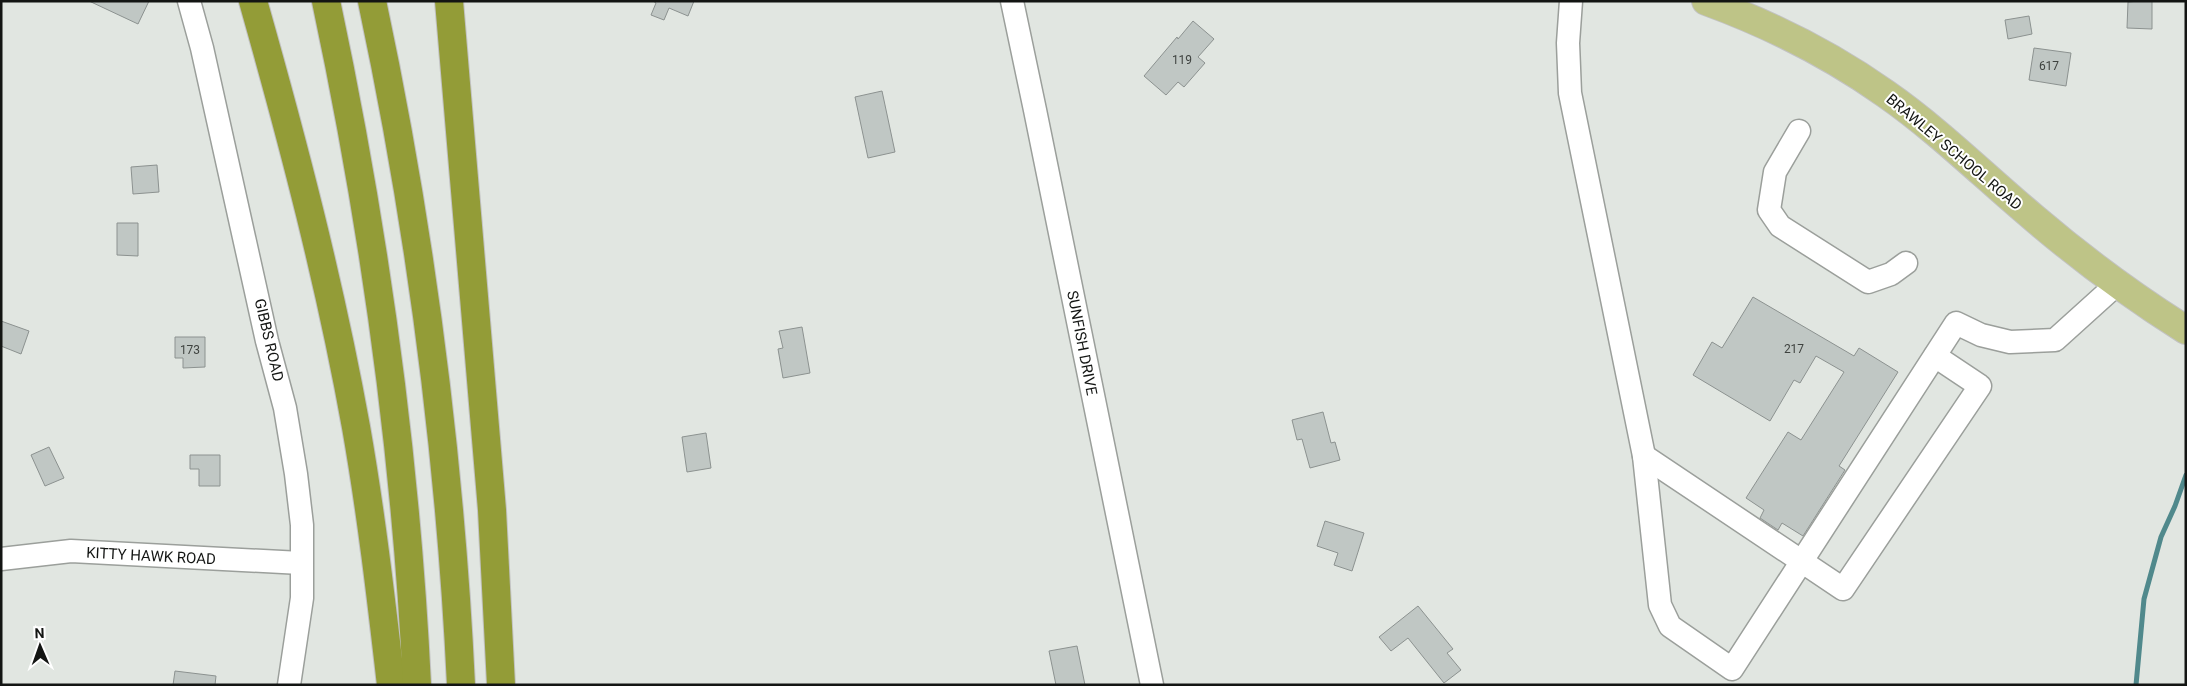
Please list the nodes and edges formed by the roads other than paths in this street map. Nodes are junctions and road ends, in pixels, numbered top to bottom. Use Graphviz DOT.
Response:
graph roads {
  1 [pos="189,1"];
  2 [pos="253,1"];
  3 [pos="326,1"];
  4 [pos="372,1"];
  5 [pos="449,1"];
  6 [pos="1012,1"];
  7 [pos="1571,1"];
  8 [pos="1706,1"];
  9 [pos="1799,131"];
  10 [pos="1906,263"];
  11 [pos="2117,284"];
  12 [pos="2186,330"];
  13 [pos="1935,356"];
  14 [pos="1644,456"];
  15 [pos="1,559"];
  16 [pos="1802,562"];
  17 [pos="301,563"];
  18 [pos="289,685"];
  19 [pos="392,685"];
  20 [pos="417,685"];
  21 [pos="461,685"];
  22 [pos="500,685"];
  23 [pos="1152,685"];
  1 -- 17 [label="street, GIBBS ROAD"];
  2 -- 19 [label="highway"];
  3 -- 20 [label="highway"];
  4 -- 21 [label="highway"];
  5 -- 22 [label="highway"];
  6 -- 23 [label="street, SUNFISH DRIVE"];
  7 -- 14 [label="street"];
  8 -- 11 [label="main road, BRAWLEY SCHOOL ROAD"];
  9 -- 10 [label="street"];
  11 -- 12 [label="main road, BRAWLEY SCHOOL ROAD"];
  11 -- 13 [label="street"];
  13 -- 16 [label="street"];
  13 -- 16 [label="street"];
  14 -- 16 [label="street"];
  14 -- 16 [label="street"];
  15 -- 17 [label="street, KITTY HAWK ROAD"];
  17 -- 18 [label="street, GIBBS ROAD"];
}
